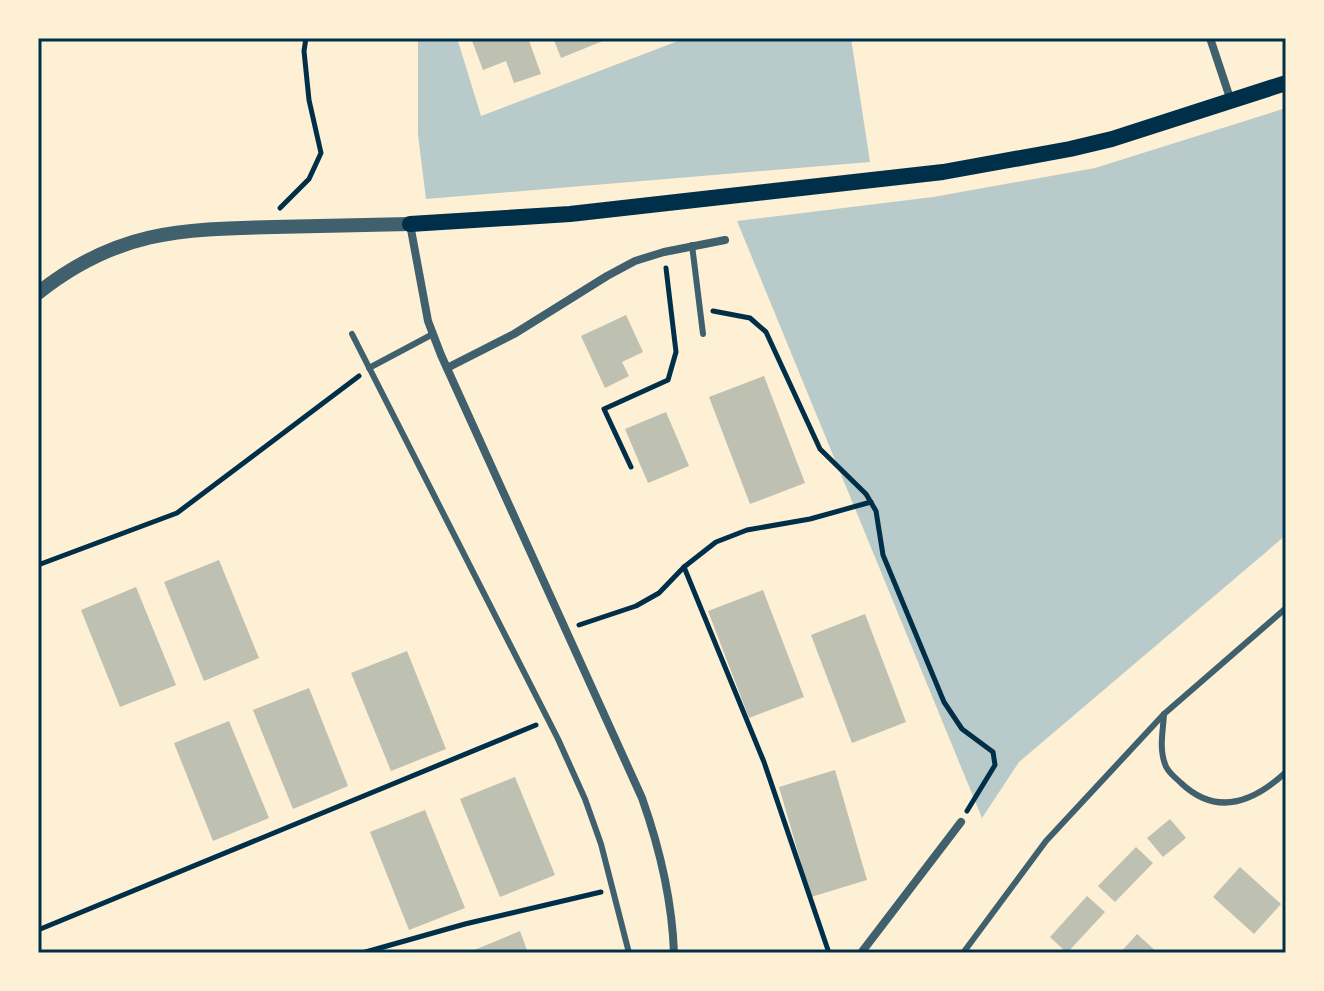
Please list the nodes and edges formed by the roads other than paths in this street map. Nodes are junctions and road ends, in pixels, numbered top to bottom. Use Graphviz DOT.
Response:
graph roads {
  1 [pos="1210,38"];
  2 [pos="1286,83"];
  3 [pos="1231,102"];
  4 [pos="410,224"];
  5 [pos="725,240"];
  6 [pos="692,245"];
  7 [pos="38,293"];
  8 [pos="352,334"];
  9 [pos="433,334"];
  10 [pos="703,334"];
  11 [pos="369,368"];
  12 [pos="447,368"];
  13 [pos="1286,608"];
  14 [pos="1164,714"];
  15 [pos="1286,772"];
  16 [pos="961,822"];
  17 [pos="629,953"];
  18 [pos="674,953"];
  19 [pos="861,953"];
  20 [pos="963,953"];
  1 -- 3 [label="street"];
  2 -- 3 [label="main road"];
  3 -- 4 [label="main road"];
  4 -- 7 [label="street"];
  4 -- 9 [label="street"];
  5 -- 6 [label="street"];
  6 -- 10 [label="lane"];
  6 -- 12 [label="street"];
  8 -- 11 [label="lane"];
  9 -- 11 [label="lane"];
  9 -- 12 [label="street"];
  11 -- 17 [label="lane"];
  12 -- 18 [label="street"];
  13 -- 14 [label="lane"];
  14 -- 15 [label="lane"];
  14 -- 20 [label="lane"];
  16 -- 19 [label="street"];
}
